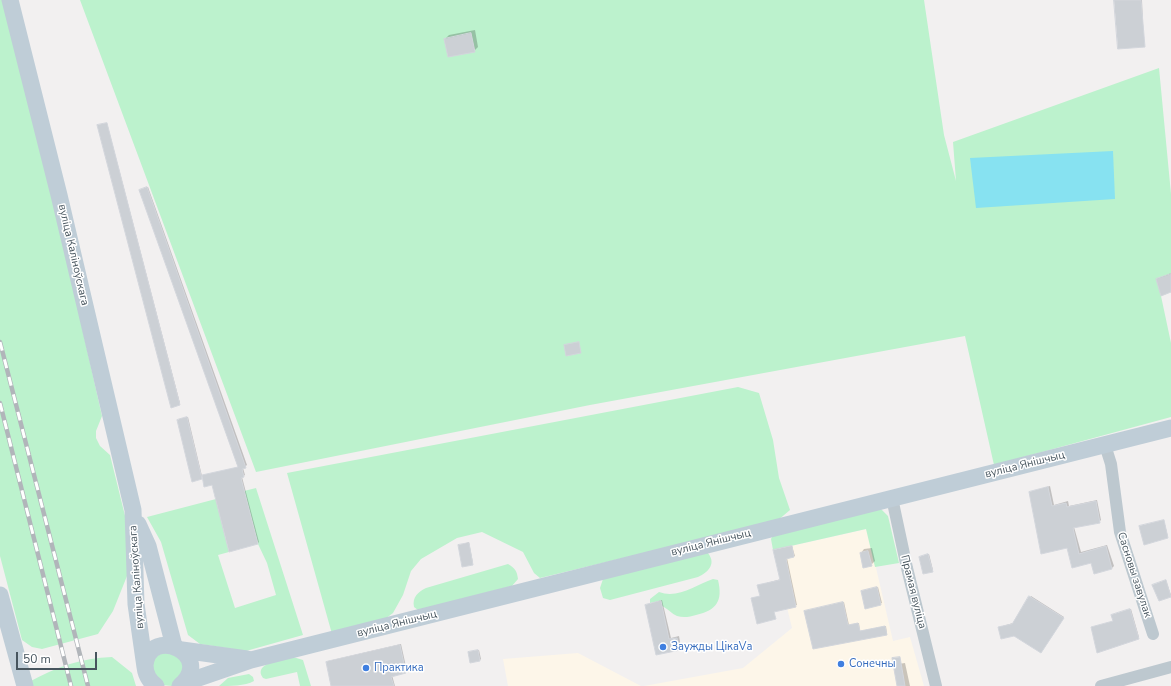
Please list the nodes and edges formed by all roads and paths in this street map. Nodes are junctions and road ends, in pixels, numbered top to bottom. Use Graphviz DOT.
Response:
graph roads {
  1 [pos="10,0"];
  2 [pos="1171,428"];
  3 [pos="1105,445"];
  4 [pos="892,498"];
  5 [pos="133,510"];
  6 [pos="0,595"];
  7 [pos="1153,634"];
  8 [pos="178,648"];
  9 [pos="251,660"];
  10 [pos="145,667"];
  11 [pos="1171,667"];
  12 [pos="182,684"];
  13 [pos="154,685"];
  14 [pos="1107,685"];
  15 [pos="25,686"];
  16 [pos="936,686"];
  1 -- 5 [label="street, вуліца Каліноўскага"];
  2 -- 3 [label="street, вуліца Янішчыц"];
  3 -- 4 [label="street, вуліца Янішчыц"];
  3 -- 7 [label="street, Сасновы завулак"];
  4 -- 9 [label="street, вуліца Янішчыц"];
  4 -- 16 [label="street, Прамая вуліца"];
  5 -- 8 [label="street, вуліца Каліноўскага"];
  5 -- 10 [label="street, вуліца Каліноўскага"];
  6 -- 15 [label="street"];
  8 -- 9 [label="street"];
  8 -- 10 [label="street"];
  8 -- 12 [label="street, вуліца Каліноўскага"];
  9 -- 12 [label="street, вуліца Янішчыц"];
  10 -- 13 [label="street, вуліца Каліноўскага"];
  11 -- 14 [label="street"];
}
